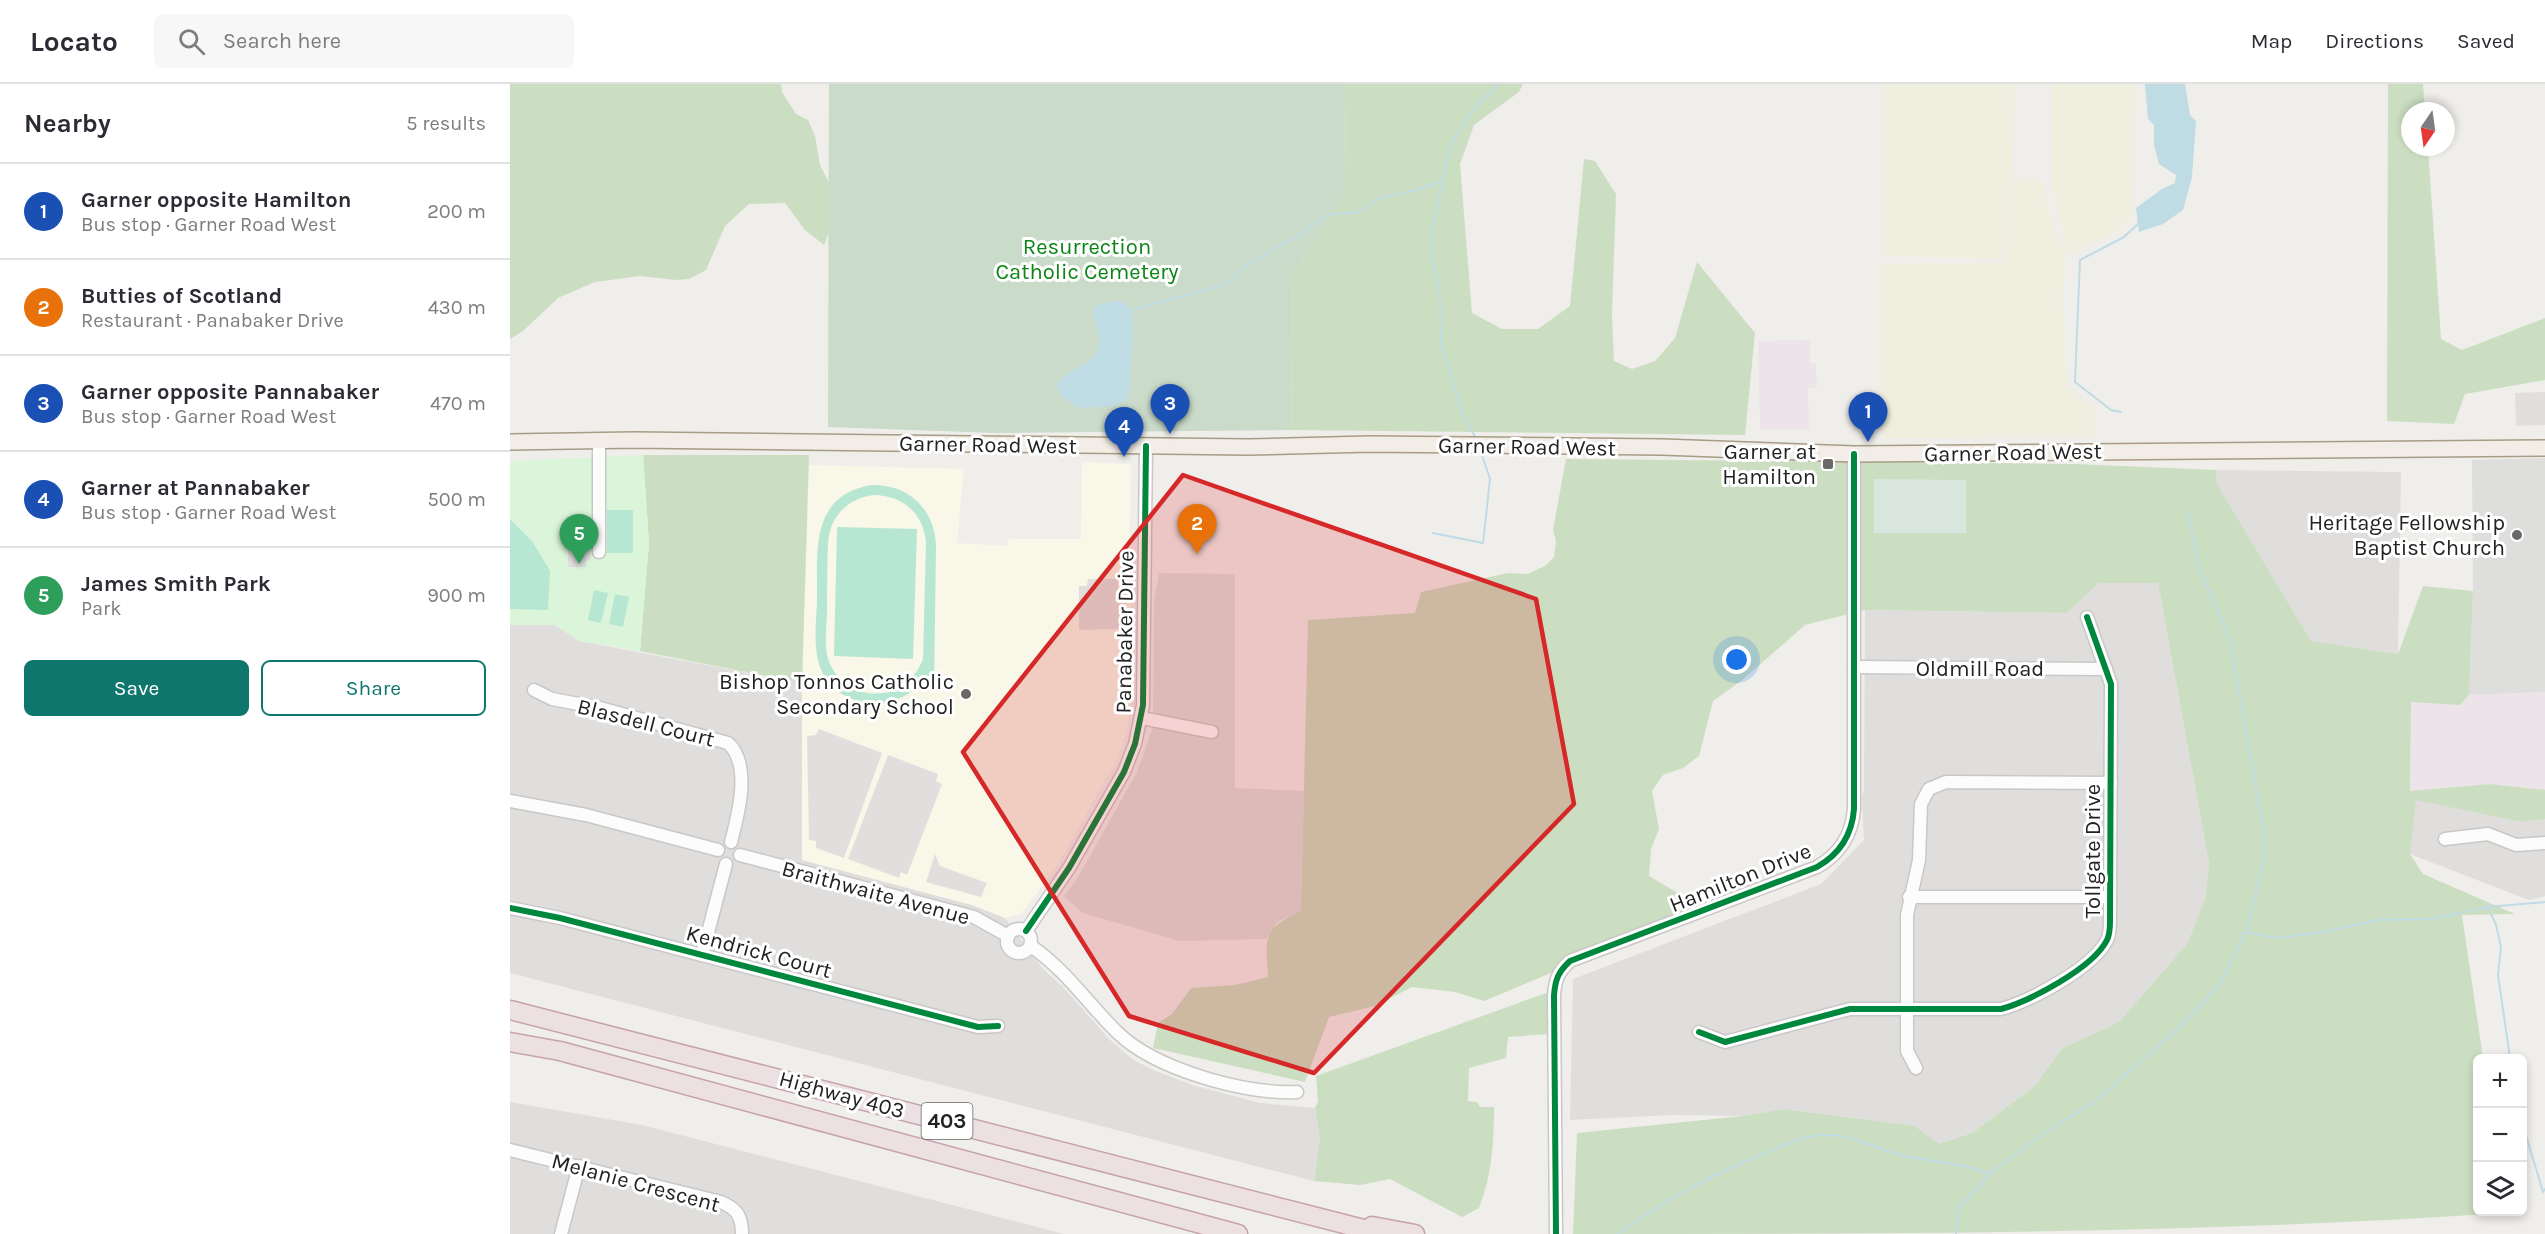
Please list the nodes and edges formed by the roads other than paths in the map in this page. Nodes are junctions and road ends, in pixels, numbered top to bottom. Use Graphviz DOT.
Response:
graph roads {
  1 [pos="600,440"];
  2 [pos="510,442"];
  3 [pos="1146,446"];
  4 [pos="2545,448"];
  5 [pos="1854,453"];
  6 [pos="599,552"];
  7 [pos="2087,617"];
  8 [pos="1854,667"];
  9 [pos="2106,669"];
  10 [pos="534,690"];
  11 [pos="1142,718"];
  12 [pos="1212,732"];
  13 [pos="2111,783"];
  14 [pos="510,801"];
  15 [pos="2445,839"];
  16 [pos="731,842"];
  17 [pos="2545,843"];
  18 [pos="718,850"];
  19 [pos="740,855"];
  20 [pos="726,864"];
  21 [pos="1909,897"];
  22 [pos="2110,897"];
  23 [pos="510,908"];
  24 [pos="1026,931"];
  25 [pos="1008,936"];
  26 [pos="1031,946"];
  27 [pos="702,955"];
  28 [pos="1906,1008"];
  29 [pos="510,1010"];
  30 [pos="998,1026"];
  31 [pos="1699,1032"];
  32 [pos="510,1042"];
  33 [pos="1916,1068"];
  34 [pos="1297,1092"];
  35 [pos="510,1150"];
  36 [pos="579,1166"];
  37 [pos="1315,1216"];
  38 [pos="561,1234"];
  39 [pos="742,1234"];
  40 [pos="1238,1234"];
  41 [pos="1383,1234"];
  42 [pos="1415,1234"];
  43 [pos="1556,1234"];
  1 -- 2 [label="main road, Garner Road West"];
  1 -- 3 [label="main road, Garner Road West"];
  1 -- 6 [label="street"];
  3 -- 5 [label="main road, Garner Road West"];
  3 -- 11 [label="street, Panabaker Drive"];
  4 -- 5 [label="main road, Garner Road West"];
  5 -- 8 [label="street, Hamilton Drive"];
  7 -- 9 [label="street, Tollgate Drive"];
  8 -- 9 [label="street, Oldmill Road"];
  8 -- 43 [label="street, Hamilton Drive"];
  9 -- 13 [label="street, Tollgate Drive"];
  10 -- 16 [label="street, Blasdell Court"];
  11 -- 12 [label="street"];
  11 -- 24 [label="street, Panabaker Drive"];
  13 -- 21 [label="street"];
  13 -- 22 [label="street, Tollgate Drive"];
  14 -- 18 [label="street"];
  15 -- 17 [label="street"];
  16 -- 18 [label="street"];
  16 -- 19 [label="street"];
  18 -- 20 [label="street"];
  19 -- 20 [label="street"];
  19 -- 25 [label="street, Braithwaite Avenue"];
  20 -- 27 [label="street"];
  21 -- 22 [label="street"];
  21 -- 28 [label="street"];
  22 -- 28 [label="street, Tollgate Drive"];
  23 -- 27 [label="street, Kendrick Court"];
  24 -- 25 [label="street"];
  24 -- 26 [label="street"];
  25 -- 26 [label="street"];
  26 -- 34 [label="street"];
  27 -- 30 [label="street, Kendrick Court"];
  28 -- 31 [label="street, Tollgate Drive"];
  28 -- 33 [label="street"];
  29 -- 37 [label="highway, Highway 403 / 403"];
  32 -- 40 [label="highway, Highway 403 / 403"];
  35 -- 36 [label="street, Melanie Crescent"];
  36 -- 38 [label="street"];
  36 -- 39 [label="street, Melanie Crescent"];
  37 -- 41 [label="highway, Highway 403 / 403"];
  37 -- 42 [label="highway"];
}
